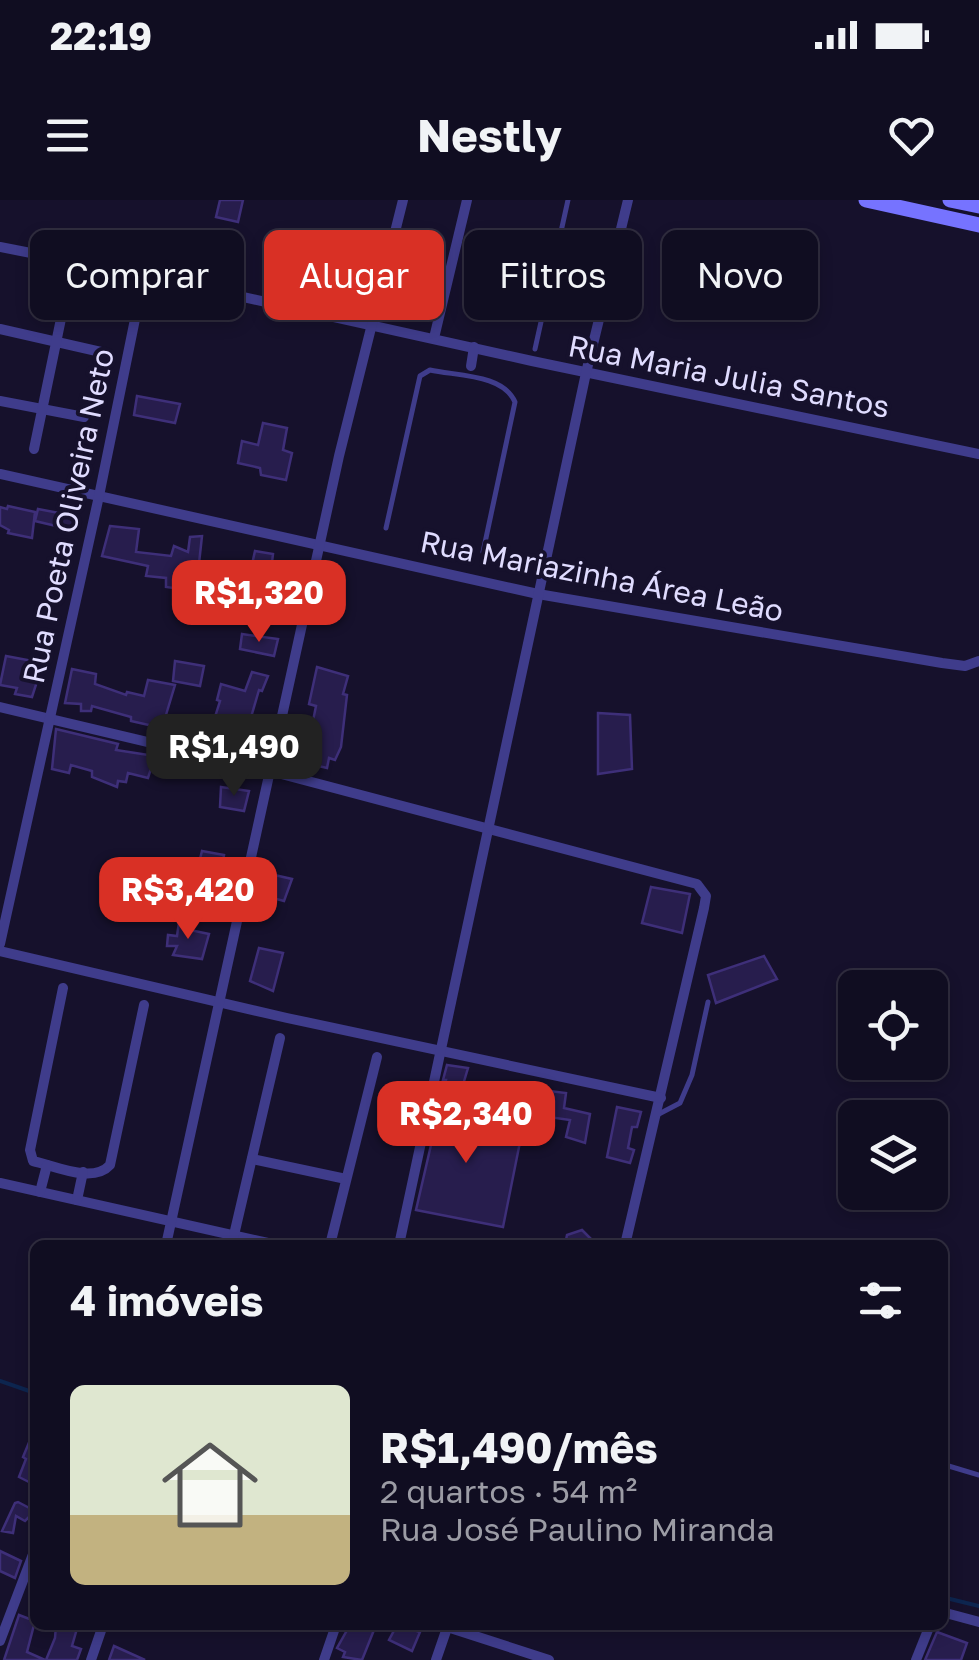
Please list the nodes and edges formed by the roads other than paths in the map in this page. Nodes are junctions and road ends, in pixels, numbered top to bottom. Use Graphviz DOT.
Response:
graph roads {
  1 [pos="403,200"];
  2 [pos="466,200"];
  3 [pos="568,200"];
  4 [pos="628,200"];
  5 [pos="866,200"];
  6 [pos="950,200"];
  7 [pos="979,206"];
  8 [pos="979,225"];
  9 [pos="0,246"];
  10 [pos="30,252"];
  11 [pos="244,296"];
  12 [pos="61,320"];
  13 [pos="135,320"];
  14 [pos="373,324"];
  15 [pos="0,329"];
  16 [pos="434,338"];
  17 [pos="56,342"];
  18 [pos="474,347"];
  19 [pos="535,349"];
  20 [pos="102,352"];
  21 [pos="532,362"];
  22 [pos="469,372"];
  23 [pos="586,373"];
  24 [pos="0,401"];
  25 [pos="41,408"];
  26 [pos="84,417"];
  27 [pos="34,449"];
  28 [pos="979,454"];
  29 [pos="0,474"];
  30 [pos="100,496"];
  31 [pos="386,528"];
  32 [pos="319,546"];
  33 [pos="483,552"];
  34 [pos="538,594"];
  35 [pos="979,661"];
  36 [pos="0,707"];
  37 [pos="50,717"];
  38 [pos="270,771"];
  39 [pos="488,830"];
  40 [pos="0,947"];
  41 [pos="64,988"];
  42 [pos="220,1001"];
  43 [pos="708,1002"];
  44 [pos="144,1005"];
  45 [pos="280,1038"];
  46 [pos="443,1052"];
  47 [pos="377,1057"];
  48 [pos="662,1098"];
  49 [pos="657,1114"];
  50 [pos="252,1159"];
  51 [pos="47,1164"];
  52 [pos="83,1172"];
  53 [pos="346,1179"];
  54 [pos="0,1182"];
  55 [pos="40,1192"];
  56 [pos="77,1200"];
  57 [pos="170,1222"];
  58 [pos="234,1235"];
  59 [pos="167,1240"];
  60 [pos="256,1240"];
  61 [pos="331,1240"];
  62 [pos="400,1240"];
  63 [pos="626,1240"];
  64 [pos="948,1466"];
  65 [pos="979,1475"];
  66 [pos="30,1562"];
  67 [pos="948,1614"];
  68 [pos="979,1622"];
  69 [pos="100,1630"];
  70 [pos="334,1630"];
  71 [pos="442,1630"];
  72 [pos="455,1630"];
  73 [pos="928,1630"];
  74 [pos="0,1641"];
  75 [pos="543,1659"];
  76 [pos="90,1660"];
  77 [pos="324,1660"];
  78 [pos="436,1660"];
  79 [pos="916,1660"];
  1 -- 14 [label="street"];
  2 -- 16 [label="street"];
  3 -- 19 [label="lane"];
  4 -- 23 [label="street"];
  5 -- 8 [label="street"];
  6 -- 7 [label="street"];
  9 -- 10 [label="street, Rua Maria Julia Santos"];
  11 -- 14 [label="street, Rua Maria Julia Santos"];
  12 -- 17 [label="street"];
  13 -- 30 [label="street, Rua Poeta Oliveira Neto"];
  14 -- 16 [label="street, Rua Maria Julia Santos"];
  14 -- 32 [label="street"];
  15 -- 17 [label="street"];
  16 -- 18 [label="street, Rua Maria Julia Santos"];
  17 -- 20 [label="street"];
  17 -- 25 [label="street"];
  18 -- 21 [label="street, Rua Maria Julia Santos"];
  18 -- 22 [label="street"];
  19 -- 21 [label="street"];
  21 -- 23 [label="street, Rua Maria Julia Santos"];
  22 -- 31 [label="lane"];
  22 -- 33 [label="lane"];
  23 -- 28 [label="street, Rua Maria Julia Santos"];
  23 -- 34 [label="street"];
  24 -- 25 [label="street"];
  25 -- 26 [label="street"];
  25 -- 27 [label="street"];
  29 -- 30 [label="street, Rua Mariazinha Área Leão"];
  30 -- 32 [label="street, Rua Mariazinha Área Leão"];
  30 -- 37 [label="street, Rua Poeta Oliveira Neto"];
  32 -- 34 [label="street, Rua Mariazinha Área Leão"];
  32 -- 38 [label="street"];
  34 -- 35 [label="street, Rua Mariazinha Área Leão"];
  34 -- 39 [label="street"];
  36 -- 37 [label="street"];
  37 -- 38 [label="street"];
  37 -- 40 [label="street, Rua Poeta Oliveira Neto"];
  38 -- 39 [label="street"];
  38 -- 42 [label="street"];
  39 -- 46 [label="street"];
  39 -- 48 [label="street"];
  40 -- 42 [label="street"];
  41 -- 51 [label="street"];
  42 -- 46 [label="street"];
  42 -- 57 [label="street"];
  43 -- 49 [label="lane"];
  44 -- 52 [label="street"];
  45 -- 50 [label="street"];
  46 -- 48 [label="street"];
  46 -- 62 [label="street"];
  47 -- 53 [label="street"];
  48 -- 49 [label="street"];
  49 -- 63 [label="street"];
  50 -- 53 [label="street"];
  50 -- 58 [label="street"];
  51 -- 52 [label="street"];
  51 -- 55 [label="street"];
  52 -- 56 [label="street"];
  53 -- 61 [label="street"];
  54 -- 55 [label="street"];
  55 -- 56 [label="street"];
  56 -- 57 [label="street"];
  57 -- 58 [label="street"];
  57 -- 59 [label="street"];
  58 -- 60 [label="street"];
  64 -- 65 [label="lane"];
  66 -- 74 [label="street"];
  67 -- 68 [label="street"];
  69 -- 76 [label="street"];
  70 -- 77 [label="street"];
  71 -- 78 [label="street"];
  72 -- 75 [label="street"];
  73 -- 79 [label="street"];
}
